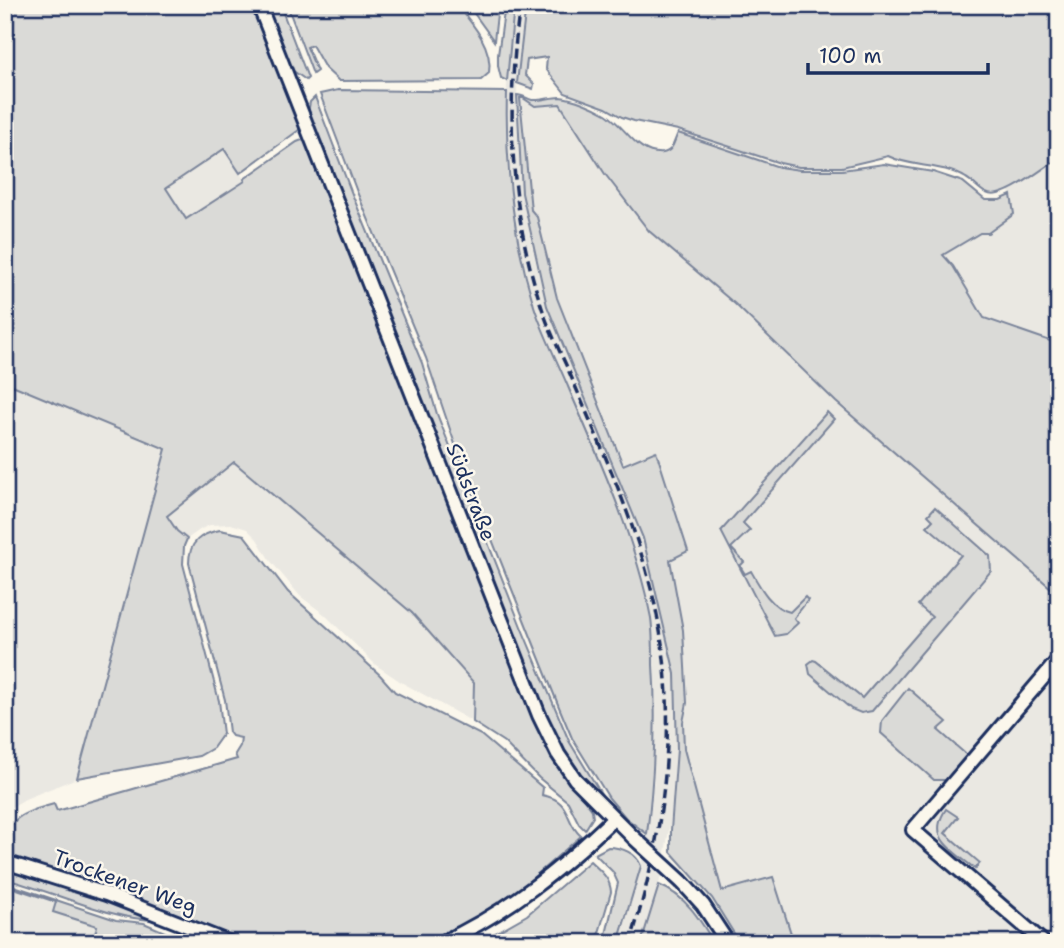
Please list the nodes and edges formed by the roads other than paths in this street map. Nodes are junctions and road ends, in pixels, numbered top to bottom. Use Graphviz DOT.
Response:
graph roads {
  1 [pos="259,5"];
  2 [pos="1059,659"];
  3 [pos="613,819"];
  4 [pos="5,862"];
  5 [pos="230,943"];
  6 [pos="441,943"];
  7 [pos="728,943"];
  8 [pos="1044,943"];
  1 -- 3 [label="street, Südstraße"];
  2 -- 8 [label="street"];
  3 -- 6 [label="street"];
  3 -- 7 [label="street, Südstraße, bridge"];
  4 -- 5 [label="street, Trockener Weg"];
}
